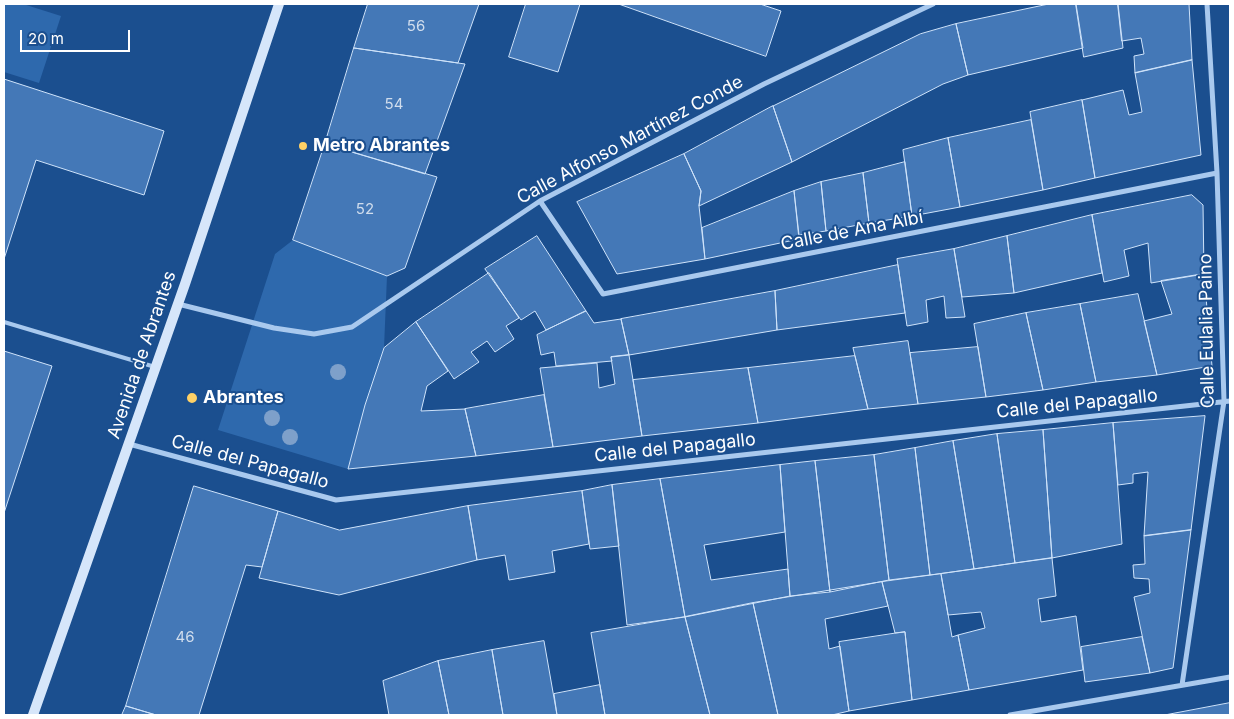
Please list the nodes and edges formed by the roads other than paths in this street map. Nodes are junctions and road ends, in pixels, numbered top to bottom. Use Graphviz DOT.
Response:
graph roads {
  1 [pos="279,4"];
  2 [pos="933,4"];
  3 [pos="1206,4"];
  4 [pos="1216,173"];
  5 [pos="540,201"];
  6 [pos="178,304"];
  7 [pos="4,322"];
  8 [pos="156,367"];
  9 [pos="1227,401"];
  10 [pos="128,444"];
  11 [pos="1230,678"];
  12 [pos="1182,684"];
  13 [pos="33,715"];
  14 [pos="1010,715"];
  1 -- 6 [label="street, Avenida de Abrantes"];
  2 -- 5 [label="street, Calle Alfonso Martínez Conde"];
  3 -- 4 [label="street, Calle Eulalia Paino"];
  4 -- 5 [label="street, Calle de Ana Albí"];
  4 -- 9 [label="street, Calle Eulalia Paino"];
  5 -- 6 [label="street, Calle Alfonso Martínez Conde"];
  6 -- 8 [label="street, Avenida de Abrantes"];
  7 -- 8 [label="lane"];
  8 -- 10 [label="street, Avenida de Abrantes"];
  9 -- 10 [label="street, Calle del Papagallo"];
  9 -- 12 [label="street, Calle Eulalia Paino"];
  10 -- 13 [label="street, Avenida de Abrantes"];
  11 -- 12 [label="street"];
  12 -- 14 [label="street"];
}
